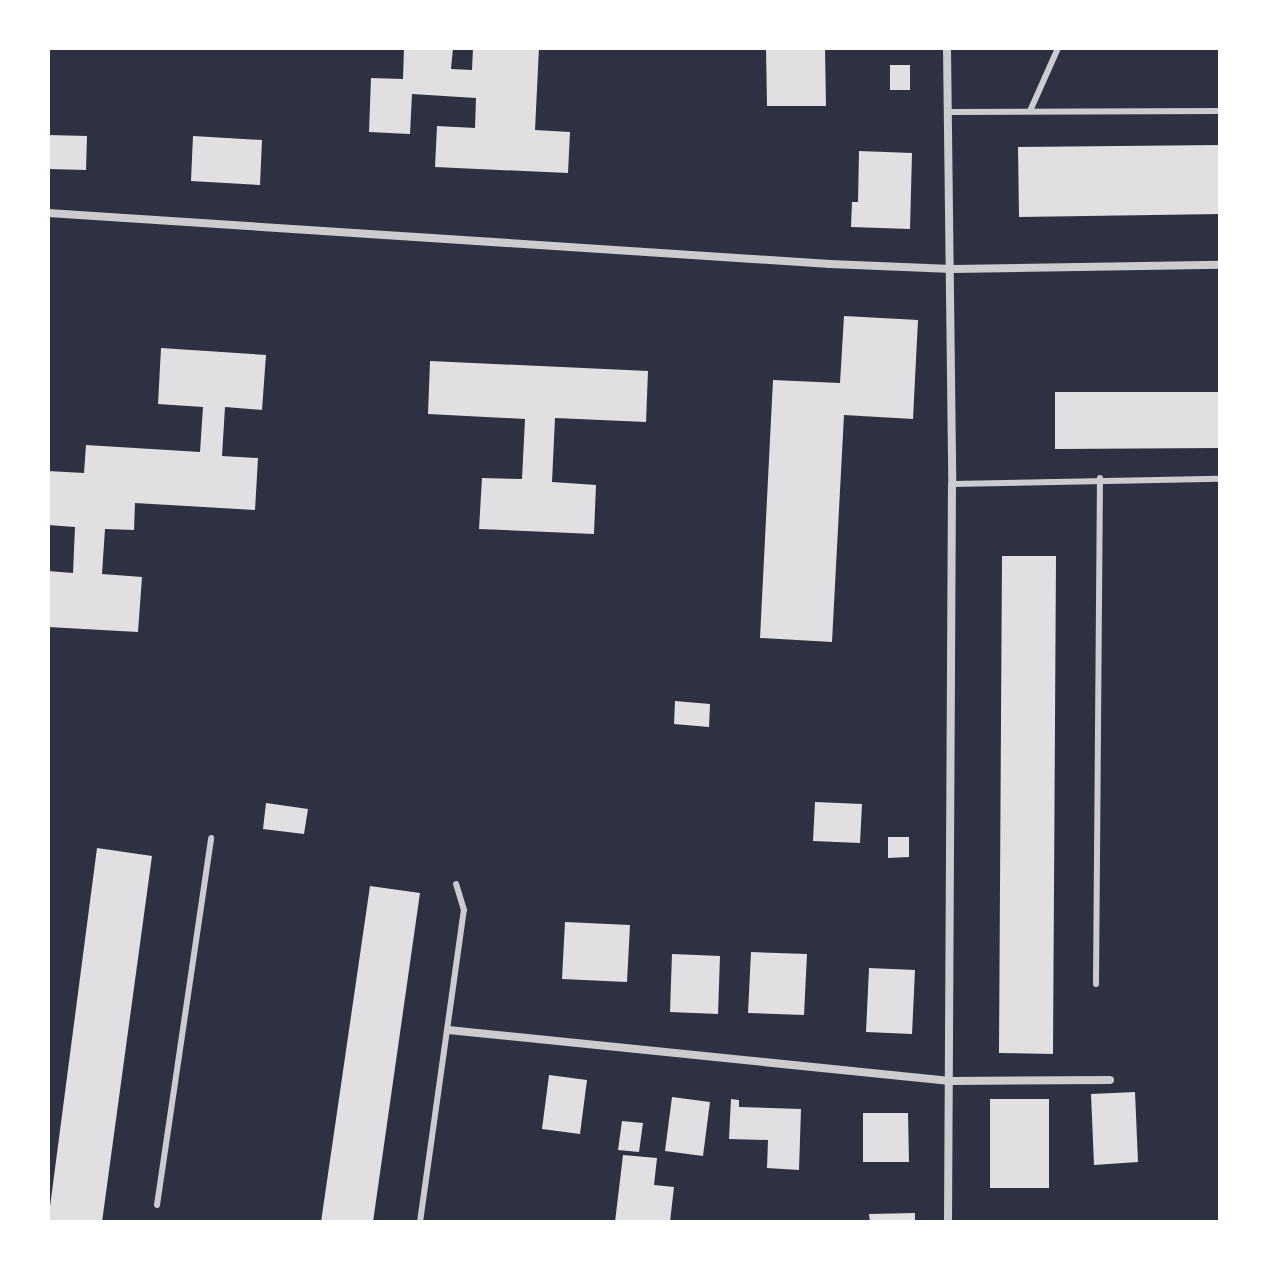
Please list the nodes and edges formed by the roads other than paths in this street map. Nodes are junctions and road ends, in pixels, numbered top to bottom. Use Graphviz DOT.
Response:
graph roads {
  1 [pos="947,48"];
  2 [pos="1058,48"];
  3 [pos="1030,111"];
  4 [pos="1220,111"];
  5 [pos="949,112"];
  6 [pos="48,213"];
  7 [pos="1220,265"];
  8 [pos="952,269"];
  9 [pos="1100,478"];
  10 [pos="1220,479"];
  11 [pos="952,484"];
  12 [pos="211,838"];
  13 [pos="456,884"];
  14 [pos="1096,984"];
  15 [pos="448,1030"];
  16 [pos="1110,1080"];
  17 [pos="950,1081"];
  18 [pos="157,1205"];
  19 [pos="420,1222"];
  20 [pos="948,1222"];
  1 -- 5 [label="street"];
  2 -- 3 [label="lane"];
  3 -- 4 [label="lane"];
  3 -- 5 [label="lane"];
  5 -- 8 [label="street"];
  6 -- 8 [label="street"];
  7 -- 8 [label="street"];
  8 -- 11 [label="street"];
  9 -- 10 [label="lane"];
  9 -- 11 [label="lane"];
  9 -- 14 [label="lane"];
  11 -- 17 [label="street"];
  12 -- 18 [label="lane"];
  13 -- 15 [label="lane"];
  15 -- 17 [label="street"];
  15 -- 19 [label="lane"];
  16 -- 17 [label="street"];
  17 -- 20 [label="street"];
}
